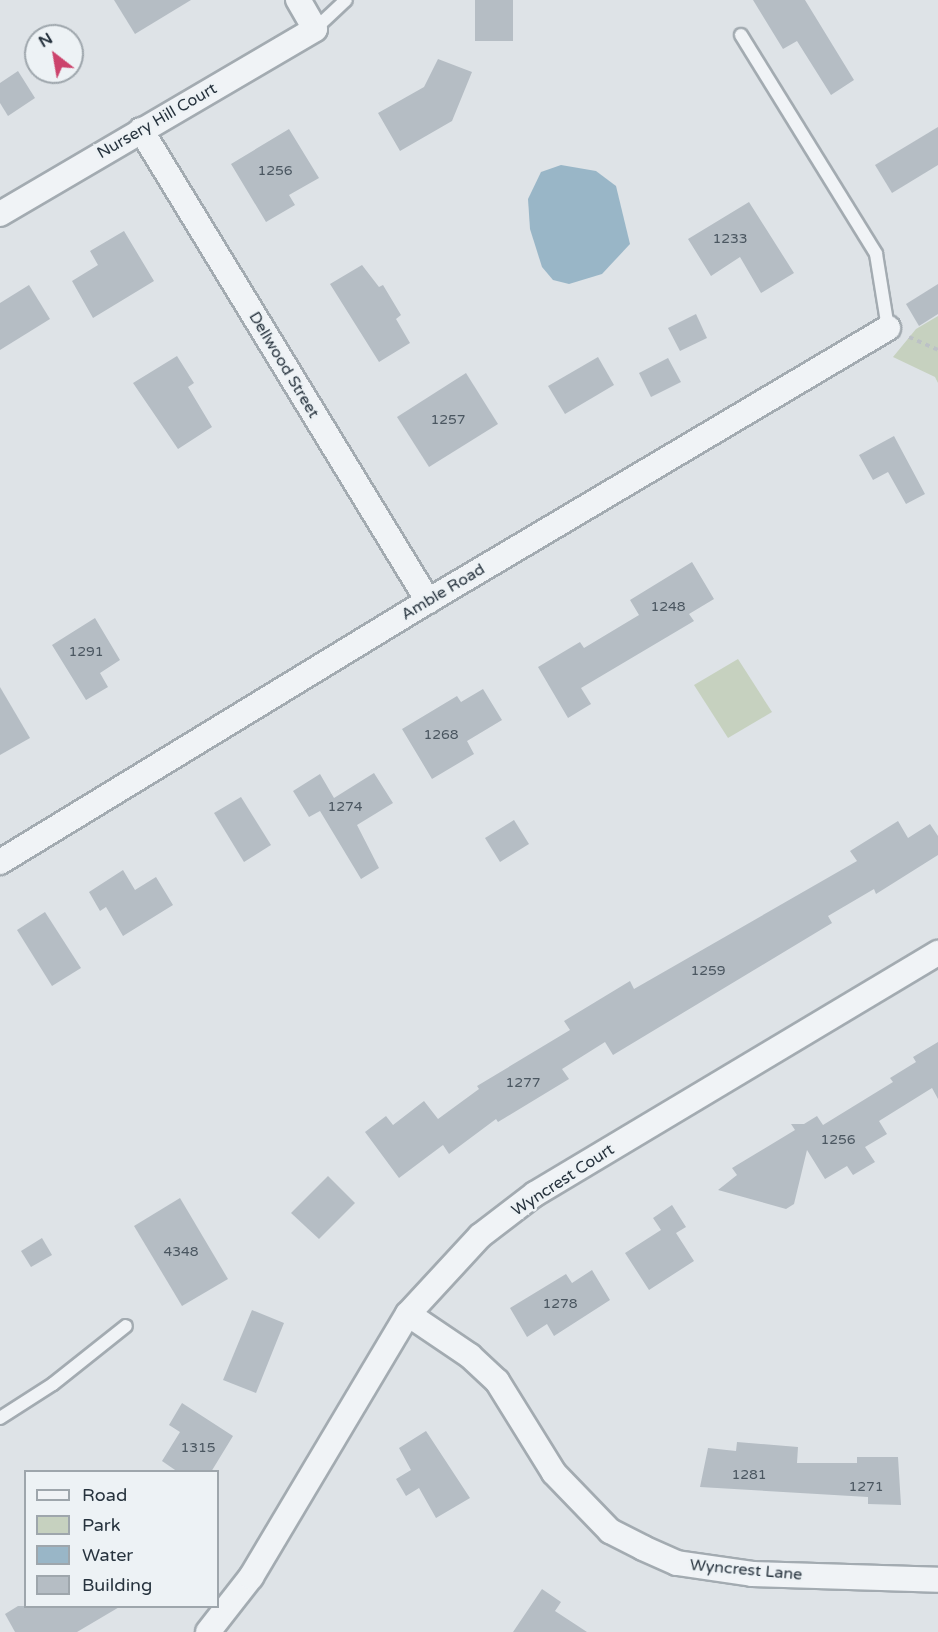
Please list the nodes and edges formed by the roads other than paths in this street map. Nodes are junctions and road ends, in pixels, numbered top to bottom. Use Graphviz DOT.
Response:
graph roads {
  1 [pos="298,0"];
  2 [pos="346,0"];
  3 [pos="315,29"];
  4 [pos="741,35"];
  5 [pos="141,130"];
  6 [pos="0,214"];
  7 [pos="888,328"];
  8 [pos="428,601"];
  9 [pos="0,862"];
  10 [pos="938,953"];
  11 [pos="408,1314"];
  12 [pos="126,1326"];
  13 [pos="0,1418"];
  14 [pos="938,1580"];
  15 [pos="210,1631"];
  1 -- 3 [label="street"];
  2 -- 3 [label="lane"];
  3 -- 5 [label="street, Nursery Hill Court"];
  4 -- 7 [label="lane"];
  5 -- 6 [label="street, Nursery Hill Court"];
  5 -- 8 [label="street, Dellwood Street"];
  7 -- 8 [label="street, Amble Road"];
  8 -- 9 [label="street, Amble Road"];
  10 -- 11 [label="street, Wyncrest Court"];
  11 -- 14 [label="street, Wyncrest Lane"];
  11 -- 15 [label="street, Wyncrest Court"];
  12 -- 13 [label="lane"];
}
